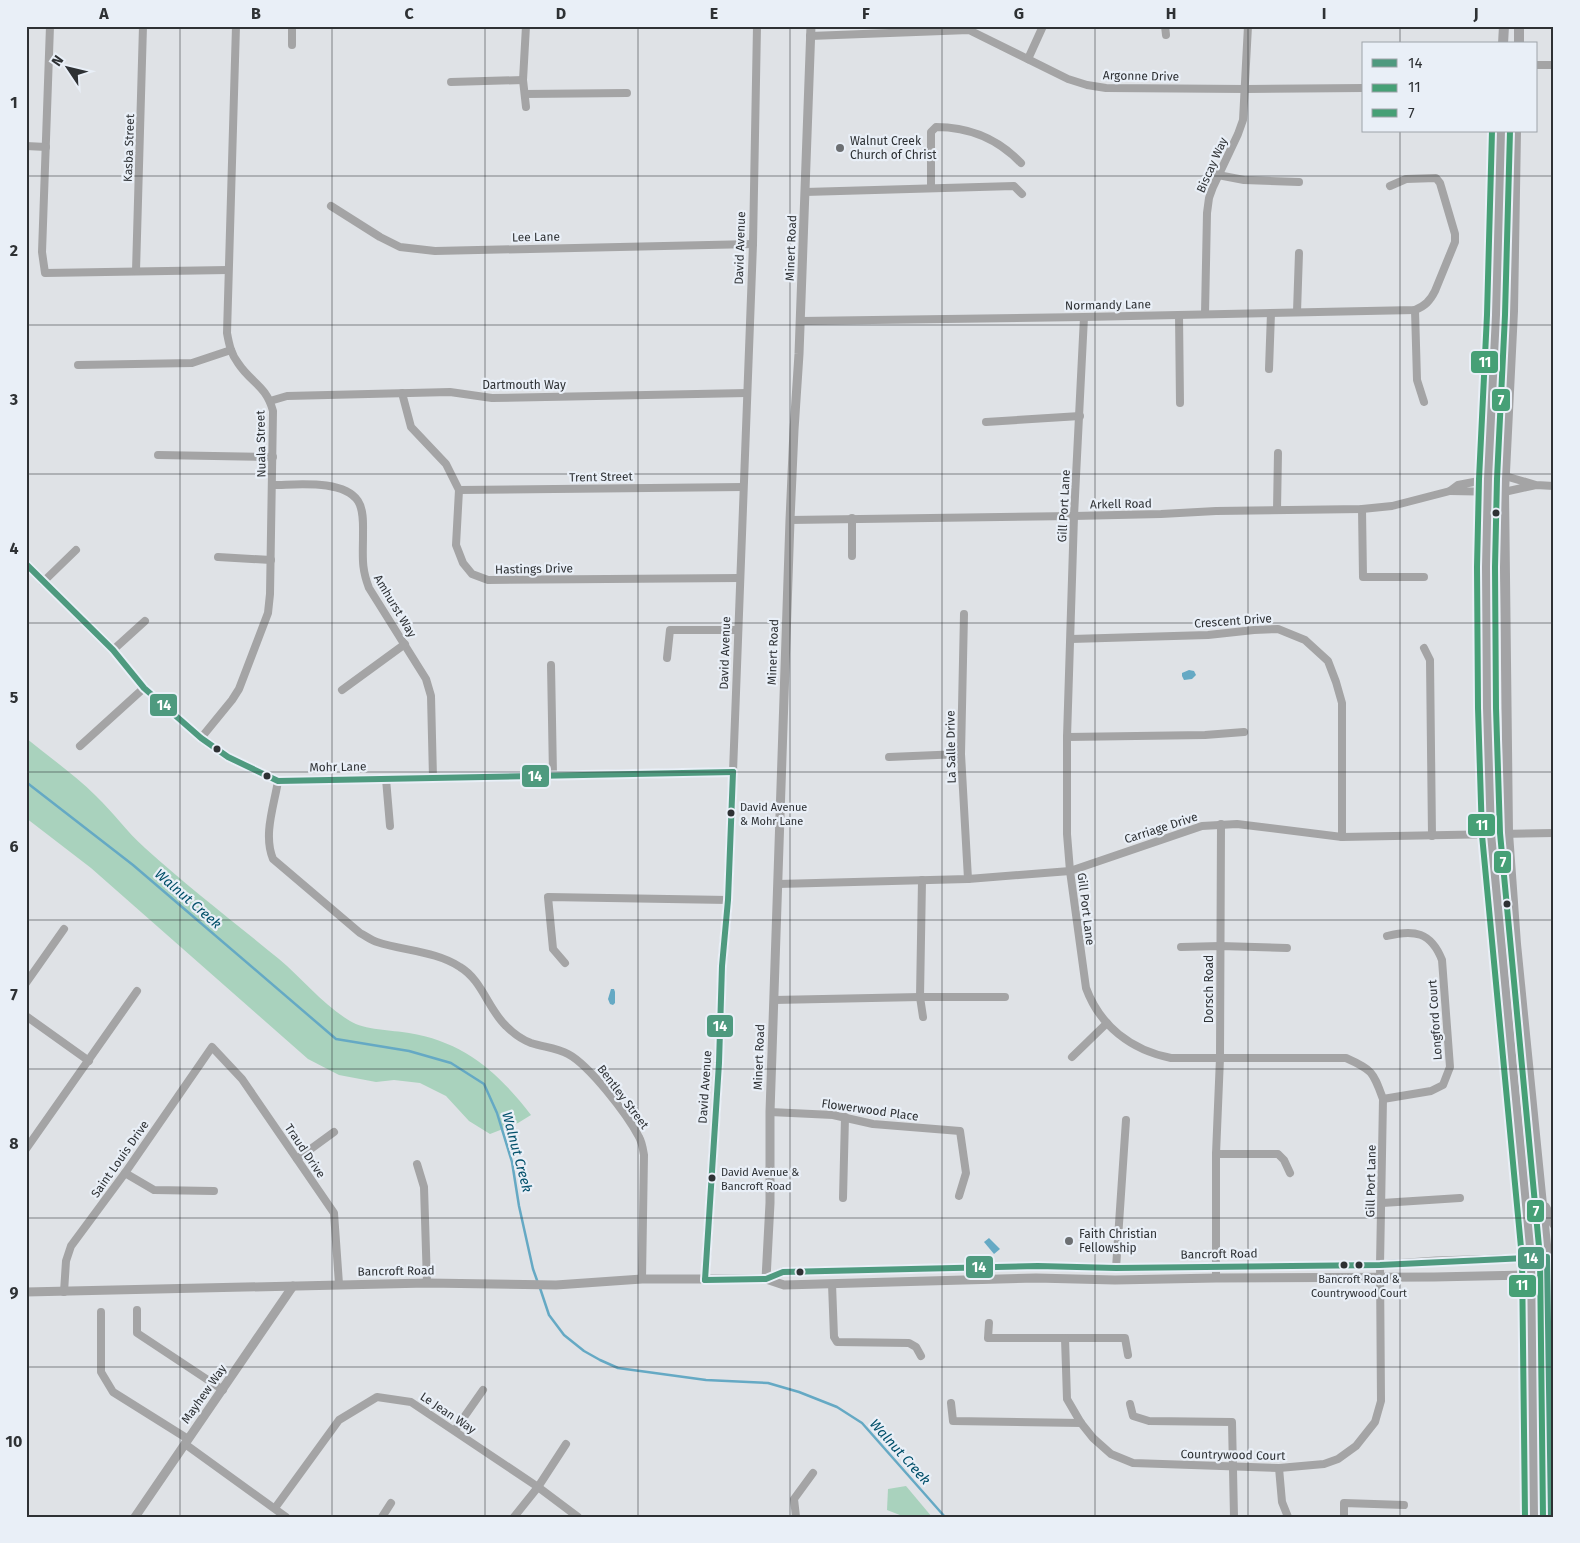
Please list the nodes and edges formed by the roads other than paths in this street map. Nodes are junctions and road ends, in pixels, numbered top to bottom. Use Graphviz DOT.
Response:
graph roads {
  1 [pos="50,26"];
  2 [pos="144,26"];
  3 [pos="236,26"];
  4 [pos="292,26"];
  5 [pos="526,26"];
  6 [pos="758,26"];
  7 [pos="1043,26"];
  8 [pos="1165,26"];
  9 [pos="1248,26"];
  10 [pos="1504,26"];
  11 [pos="1519,26"];
  12 [pos="810,31"];
  13 [pos="1166,35"];
  14 [pos="1503,42"];
  15 [pos="1519,42"];
  16 [pos="292,44"];
  17 [pos="1028,59"];
  18 [pos="1538,65"];
  19 [pos="1554,65"];
  20 [pos="523,80"];
  21 [pos="451,82"];
  22 [pos="1362,88"];
  23 [pos="1246,89"];
  24 [pos="627,93"];
  25 [pos="525,94"];
  26 [pos="526,107"];
  27 [pos="1501,132"];
  28 [pos="1516,132"];
  29 [pos="26,146"];
  30 [pos="46,147"];
  31 [pos="1021,163"];
  32 [pos="1218,175"];
  33 [pos="1299,182"];
  34 [pos="1390,186"];
  35 [pos="931,188"];
  36 [pos="805,192"];
  37 [pos="1022,194"];
  38 [pos="331,206"];
  39 [pos="753,244"];
  40 [pos="1299,253"];
  41 [pos="228,270"];
  42 [pos="136,271"];
  43 [pos="1415,310"];
  44 [pos="1271,312"];
  45 [pos="1297,312"];
  46 [pos="1205,314"];
  47 [pos="1179,315"];
  48 [pos="1084,317"];
  49 [pos="801,321"];
  50 [pos="231,350"];
  51 [pos="78,365"];
  52 [pos="1269,369"];
  53 [pos="402,393"];
  54 [pos="748,393"];
  55 [pos="270,401"];
  56 [pos="1424,402"];
  57 [pos="1180,404"];
  58 [pos="1080,416"];
  59 [pos="986,422"];
  60 [pos="1278,453"];
  61 [pos="158,455"];
  62 [pos="273,457"];
  63 [pos="1505,476"];
  64 [pos="1488,479"];
  65 [pos="273,485"];
  66 [pos="1536,486"];
  67 [pos="1554,486"];
  68 [pos="744,487"];
  69 [pos="459,490"];
  70 [pos="1450,491"];
  71 [pos="1504,492"];
  72 [pos="1488,493"];
  73 [pos="1362,509"];
  74 [pos="1277,510"];
  75 [pos="1074,516"];
  76 [pos="852,518"];
  77 [pos="790,520"];
  78 [pos="76,550"];
  79 [pos="852,556"];
  80 [pos="218,558"];
  81 [pos="271,560"];
  82 [pos="26,564"];
  83 [pos="1424,577"];
  84 [pos="740,578"];
  85 [pos="43,582"];
  86 [pos="964,614"];
  87 [pos="145,621"];
  88 [pos="738,630"];
  89 [pos="1071,639"];
  90 [pos="405,644"];
  91 [pos="1424,648"];
  92 [pos="113,650"];
  93 [pos="667,658"];
  94 [pos="550,665"];
  95 [pos="144,688"];
  96 [pos="342,690"];
  97 [pos="1244,732"];
  98 [pos="1067,737"];
  99 [pos="201,738"];
  100 [pos="80,746"];
  101 [pos="961,754"];
  102 [pos="889,757"];
  103 [pos="733,772"];
  104 [pos="553,775"];
  105 [pos="433,778"];
  106 [pos="386,779"];
  107 [pos="278,781"];
  108 [pos="1221,824"];
  109 [pos="390,826"];
  110 [pos="1508,833"];
  111 [pos="1554,833"];
  112 [pos="1491,834"];
  113 [pos="1432,836"];
  114 [pos="1342,837"];
  115 [pos="1070,871"];
  116 [pos="968,879"];
  117 [pos="922,880"];
  118 [pos="778,884"];
  119 [pos="728,900"];
  120 [pos="64,929"];
  121 [pos="1387,936"];
  122 [pos="1220,946"];
  123 [pos="1181,947"];
  124 [pos="1287,948"];
  125 [pos="565,963"];
  126 [pos="26,983"];
  127 [pos="137,991"];
  128 [pos="920,997"];
  129 [pos="1005,998"];
  130 [pos="774,1000"];
  131 [pos="26,1016"];
  132 [pos="923,1017"];
  133 [pos="1107,1024"];
  134 [pos="212,1047"];
  135 [pos="1072,1057"];
  136 [pos="1220,1058"];
  137 [pos="89,1061"];
  138 [pos="1383,1099"];
  139 [pos="770,1112"];
  140 [pos="845,1117"];
  141 [pos="1126,1120"];
  142 [pos="334,1132"];
  143 [pos="26,1149"];
  144 [pos="1216,1154"];
  145 [pos="297,1159"];
  146 [pos="417,1164"];
  147 [pos="125,1173"];
  148 [pos="1290,1173"];
  149 [pos="214,1191"];
  150 [pos="959,1196"];
  151 [pos="843,1198"];
  152 [pos="1460,1198"];
  153 [pos="1542,1200"];
  154 [pos="1382,1203"];
  155 [pos="1554,1224"];
  156 [pos="1551,1257"];
  157 [pos="1531,1258"];
  158 [pos="1380,1265"];
  159 [pos="1216,1266"];
  160 [pos="1116,1268"];
  161 [pos="1531,1274"];
  162 [pos="1551,1275"];
  163 [pos="1380,1277"];
  164 [pos="642,1278"];
  165 [pos="1216,1278"];
  166 [pos="766,1279"];
  167 [pos="705,1280"];
  168 [pos="427,1283"];
  169 [pos="338,1284"];
  170 [pos="832,1284"];
  171 [pos="294,1286"];
  172 [pos="26,1292"];
  173 [pos="64,1292"];
  174 [pos="1554,1307"];
  175 [pos="137,1310"];
  176 [pos="101,1312"];
  177 [pos="1549,1317"];
  178 [pos="989,1323"];
  179 [pos="1065,1338"];
  180 [pos="1128,1355"];
  181 [pos="921,1356"];
  182 [pos="223,1390"];
  183 [pos="483,1390"];
  184 [pos="951,1404"];
  185 [pos="1130,1404"];
  186 [pos="1081,1423"];
  187 [pos="455,1430"];
  188 [pos="186,1442"];
  189 [pos="566,1444"];
  190 [pos="1233,1467"];
  191 [pos="1280,1468"];
  192 [pos="813,1473"];
  193 [pos="538,1487"];
  194 [pos="391,1503"];
  195 [pos="1404,1505"];
  196 [pos="275,1508"];
  197 [pos="135,1517"];
  198 [pos="286,1517"];
  199 [pos="382,1517"];
  200 [pos="514,1517"];
  201 [pos="578,1517"];
  202 [pos="796,1517"];
  203 [pos="1234,1517"];
  204 [pos="1288,1517"];
  205 [pos="1344,1517"];
  206 [pos="1534,1517"];
  207 [pos="1551,1517"];
  1 -- 30 [label="street"];
  2 -- 42 [label="street, Kasba Street"];
  3 -- 41 [label="street, Nuala Street"];
  4 -- 16 [label="street"];
  5 -- 20 [label="street"];
  6 -- 39 [label="street, David Avenue"];
  7 -- 17 [label="street"];
  8 -- 13 [label="street"];
  9 -- 23 [label="street, Biscay Way"];
  10 -- 14 [label="main road"];
  11 -- 15 [label="main road"];
  12 -- 17 [label="street, Argonne Drive"];
  12 -- 36 [label="street, Minert Road"];
  17 -- 23 [label="street, Argonne Drive"];
  18 -- 19 [label="street"];
  20 -- 21 [label="street"];
  20 -- 25 [label="street"];
  22 -- 23 [label="street, Argonne Drive"];
  23 -- 32 [label="street, Biscay Way"];
  24 -- 25 [label="street"];
  25 -- 26 [label="street"];
  27 -- 64 [label="main road"];
  28 -- 63 [label="main road"];
  29 -- 30 [label="street"];
  30 -- 42 [label="street"];
  31 -- 35 [label="street"];
  32 -- 33 [label="street"];
  32 -- 46 [label="street, Biscay Way"];
  34 -- 43 [label="street"];
  35 -- 36 [label="street"];
  35 -- 37 [label="street"];
  36 -- 49 [label="street, Minert Road"];
  38 -- 39 [label="street, Lee Lane"];
  39 -- 54 [label="street, David Avenue"];
  40 -- 45 [label="street"];
  41 -- 42 [label="street"];
  41 -- 50 [label="street, Nuala Street"];
  43 -- 45 [label="street, Normandy Lane"];
  43 -- 56 [label="street"];
  44 -- 45 [label="street, Normandy Lane"];
  44 -- 46 [label="street, Normandy Lane"];
  44 -- 52 [label="street"];
  46 -- 47 [label="street, Normandy Lane"];
  47 -- 48 [label="street, Normandy Lane"];
  47 -- 57 [label="street"];
  48 -- 49 [label="street, Normandy Lane"];
  48 -- 58 [label="street, Gill Port Lane"];
  49 -- 77 [label="street, Minert Road"];
  50 -- 51 [label="street"];
  50 -- 55 [label="street, Nuala Street"];
  53 -- 54 [label="street, Dartmouth Way"];
  53 -- 55 [label="street, Dartmouth Way"];
  53 -- 69 [label="street, Hastings Drive"];
  54 -- 68 [label="street, David Avenue"];
  55 -- 62 [label="street, Nuala Street"];
  58 -- 59 [label="street"];
  58 -- 75 [label="street, Gill Port Lane"];
  60 -- 74 [label="street"];
  61 -- 62 [label="street"];
  62 -- 65 [label="street, Nuala Street"];
  63 -- 64 [label="street, Arkell Road"];
  63 -- 66 [label="street, Arkell Road"];
  63 -- 71 [label="main road"];
  64 -- 70 [label="street, Arkell Road"];
  64 -- 72 [label="main road"];
  65 -- 81 [label="street, Nuala Street"];
  65 -- 90 [label="street, Amhurst Way"];
  66 -- 67 [label="street, Arkell Road"];
  66 -- 71 [label="street, Arkell Road"];
  68 -- 69 [label="street, Trent Street"];
  68 -- 84 [label="street, David Avenue"];
  69 -- 84 [label="street, Hastings Drive"];
  70 -- 72 [label="street, Arkell Road"];
  70 -- 73 [label="street, Arkell Road"];
  71 -- 72 [label="street, Arkell Road"];
  71 -- 110 [label="main road"];
  72 -- 112 [label="main road"];
  73 -- 74 [label="street, Arkell Road"];
  73 -- 83 [label="street"];
  74 -- 75 [label="street, Arkell Road"];
  75 -- 76 [label="street, Arkell Road"];
  75 -- 89 [label="street, Gill Port Lane"];
  76 -- 77 [label="street, Arkell Road"];
  76 -- 79 [label="street"];
  77 -- 118 [label="street, Minert Road"];
  78 -- 85 [label="street"];
  80 -- 81 [label="street"];
  81 -- 99 [label="street, Nuala Street"];
  82 -- 85 [label="street, Mohr Lane"];
  84 -- 88 [label="street, David Avenue"];
  85 -- 92 [label="street, Mohr Lane"];
  86 -- 101 [label="street, La Salle Drive"];
  87 -- 92 [label="street"];
  88 -- 93 [label="street"];
  88 -- 103 [label="street, David Avenue"];
  89 -- 98 [label="street, Gill Port Lane"];
  89 -- 114 [label="street, Crescent Drive"];
  90 -- 96 [label="street"];
  90 -- 105 [label="street, Amhurst Way"];
  91 -- 113 [label="street"];
  92 -- 95 [label="street, Mohr Lane"];
  94 -- 104 [label="street"];
  95 -- 99 [label="street, Mohr Lane"];
  95 -- 100 [label="street"];
  97 -- 98 [label="street"];
  98 -- 115 [label="street, Gill Port Lane"];
  99 -- 107 [label="street, Mohr Lane"];
  101 -- 102 [label="street"];
  101 -- 116 [label="street, La Salle Drive"];
  103 -- 104 [label="street, Mohr Lane"];
  103 -- 119 [label="street, David Avenue"];
  104 -- 105 [label="street, Mohr Lane"];
  105 -- 106 [label="street, Mohr Lane"];
  106 -- 107 [label="street, Mohr Lane"];
  106 -- 109 [label="street"];
  107 -- 164 [label="street, Bentley Street"];
  108 -- 114 [label="street, Carriage Drive"];
  108 -- 115 [label="street, Carriage Drive"];
  108 -- 122 [label="street, Dorsch Road"];
  110 -- 111 [label="street, Carriage Drive"];
  110 -- 112 [label="street, Carriage Drive"];
  110 -- 153 [label="main road"];
  112 -- 113 [label="street, Carriage Drive"];
  112 -- 157 [label="main road"];
  113 -- 114 [label="street, Carriage Drive"];
  115 -- 116 [label="street, Carriage Drive"];
  115 -- 133 [label="street, Gill Port Lane"];
  116 -- 117 [label="street, Carriage Drive"];
  117 -- 118 [label="street, Carriage Drive"];
  117 -- 128 [label="street"];
  118 -- 130 [label="street, Minert Road"];
  119 -- 125 [label="street"];
  119 -- 167 [label="street, David Avenue"];
  120 -- 126 [label="street"];
  121 -- 138 [label="street, Longford Court"];
  122 -- 123 [label="street"];
  122 -- 124 [label="street"];
  122 -- 136 [label="street, Dorsch Road"];
  127 -- 137 [label="street"];
  128 -- 129 [label="street"];
  128 -- 130 [label="street"];
  128 -- 132 [label="street"];
  130 -- 139 [label="street, Minert Road"];
  131 -- 137 [label="street"];
  133 -- 135 [label="street"];
  133 -- 136 [label="street, Gill Port Lane"];
  134 -- 145 [label="street, Traud Drive"];
  134 -- 147 [label="street, Saint Louis Drive"];
  136 -- 138 [label="street, Gill Port Lane"];
  136 -- 144 [label="street, Dorsch Road"];
  137 -- 143 [label="street"];
  138 -- 154 [label="street, Gill Port Lane"];
  139 -- 140 [label="street, Flowerwood Place"];
  139 -- 166 [label="street, Minert Road"];
  140 -- 150 [label="street, Flowerwood Place"];
  140 -- 151 [label="street"];
  141 -- 160 [label="street"];
  142 -- 145 [label="street"];
  144 -- 148 [label="street"];
  144 -- 159 [label="street, Dorsch Road"];
  145 -- 169 [label="street, Traud Drive"];
  146 -- 168 [label="street"];
  147 -- 149 [label="street"];
  147 -- 173 [label="street, Saint Louis Drive"];
  152 -- 154 [label="street"];
  153 -- 155 [label="main road"];
  153 -- 156 [label="main road"];
  154 -- 158 [label="street, Gill Port Lane"];
  156 -- 157 [label="main road, Bancroft Road"];
  156 -- 162 [label="main road"];
  157 -- 158 [label="street, Bancroft Road"];
  157 -- 161 [label="main road"];
  158 -- 159 [label="street, Bancroft Road"];
  158 -- 163 [label="street, Countrywood Court"];
  159 -- 160 [label="street, Bancroft Road"];
  159 -- 165 [label="street, Dorsch Road"];
  160 -- 166 [label="street, Bancroft Road"];
  161 -- 162 [label="main road, Bancroft Road"];
  161 -- 163 [label="street, Bancroft Road"];
  161 -- 206 [label="main road"];
  162 -- 177 [label="main road"];
  163 -- 165 [label="street, Bancroft Road"];
  163 -- 191 [label="street, Countrywood Court"];
  164 -- 167 [label="street, Bancroft Road"];
  164 -- 168 [label="street, Bancroft Road"];
  165 -- 170 [label="street, Bancroft Road"];
  166 -- 167 [label="street, Bancroft Road"];
  166 -- 170 [label="street, Bancroft Road"];
  168 -- 169 [label="street, Bancroft Road"];
  169 -- 171 [label="street, Bancroft Road"];
  170 -- 181 [label="street"];
  171 -- 173 [label="street, Bancroft Road"];
  171 -- 182 [label="street, Mayhew Way"];
  172 -- 173 [label="street, Bancroft Road"];
  174 -- 177 [label="main road"];
  175 -- 182 [label="street"];
  176 -- 188 [label="street"];
  177 -- 207 [label="main road"];
  178 -- 179 [label="street"];
  179 -- 180 [label="street"];
  179 -- 186 [label="street, Countrywood Court"];
  182 -- 188 [label="street, Mayhew Way"];
  183 -- 187 [label="street"];
  184 -- 186 [label="street"];
  185 -- 190 [label="street"];
  186 -- 190 [label="street, Countrywood Court"];
  187 -- 193 [label="street, Le Jean Way"];
  187 -- 196 [label="street, Le Jean Way"];
  188 -- 196 [label="street"];
  188 -- 197 [label="street, Mayhew Way"];
  189 -- 193 [label="street"];
  190 -- 191 [label="street, Countrywood Court"];
  190 -- 203 [label="street"];
  191 -- 204 [label="street"];
  192 -- 202 [label="street"];
  193 -- 200 [label="street"];
  193 -- 201 [label="street, Le Jean Way"];
  194 -- 199 [label="street"];
  195 -- 205 [label="street"];
  196 -- 198 [label="street"];
}
